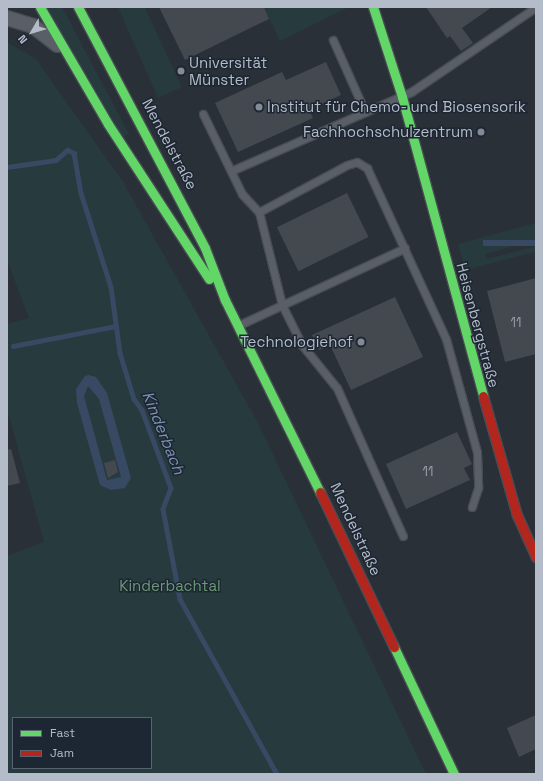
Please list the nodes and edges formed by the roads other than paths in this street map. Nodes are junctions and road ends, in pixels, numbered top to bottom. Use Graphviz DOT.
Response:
graph roads {
  1 [pos="40,7"];
  2 [pos="78,7"];
  3 [pos="90,7"];
  4 [pos="373,7"];
  5 [pos="536,7"];
  6 [pos="7,18"];
  7 [pos="333,40"];
  8 [pos="97,42"];
  9 [pos="67,56"];
  10 [pos="402,97"];
  11 [pos="365,112"];
  12 [pos="203,114"];
  13 [pos="231,171"];
  14 [pos="259,212"];
  15 [pos="405,248"];
  16 [pos="224,300"];
  17 [pos="282,305"];
  18 [pos="238,326"];
  19 [pos="472,507"];
  20 [pos="403,536"];
  21 [pos="536,557"];
  22 [pos="454,774"];
  1 -- 9 [label="main road, Mendelstraße"];
  2 -- 8 [label="main road, Mendelstraße"];
  3 -- 8 [label="main road"];
  4 -- 10 [label="main road, Heisenbergstraße"];
  5 -- 10 [label="lane"];
  6 -- 9 [label="street, Mendelstraße"];
  7 -- 11 [label="lane"];
  8 -- 16 [label="main road, Mendelstraße"];
  9 -- 16 [label="main road, Mendelstraße"];
  10 -- 11 [label="lane"];
  10 -- 21 [label="main road, Heisenbergstraße"];
  11 -- 13 [label="lane"];
  12 -- 13 [label="lane"];
  13 -- 14 [label="lane"];
  14 -- 15 [label="lane"];
  14 -- 17 [label="lane"];
  15 -- 17 [label="lane"];
  15 -- 19 [label="lane"];
  16 -- 18 [label="main road, Mendelstraße"];
  17 -- 18 [label="lane"];
  17 -- 20 [label="lane"];
  18 -- 22 [label="main road, Mendelstraße"];
}
